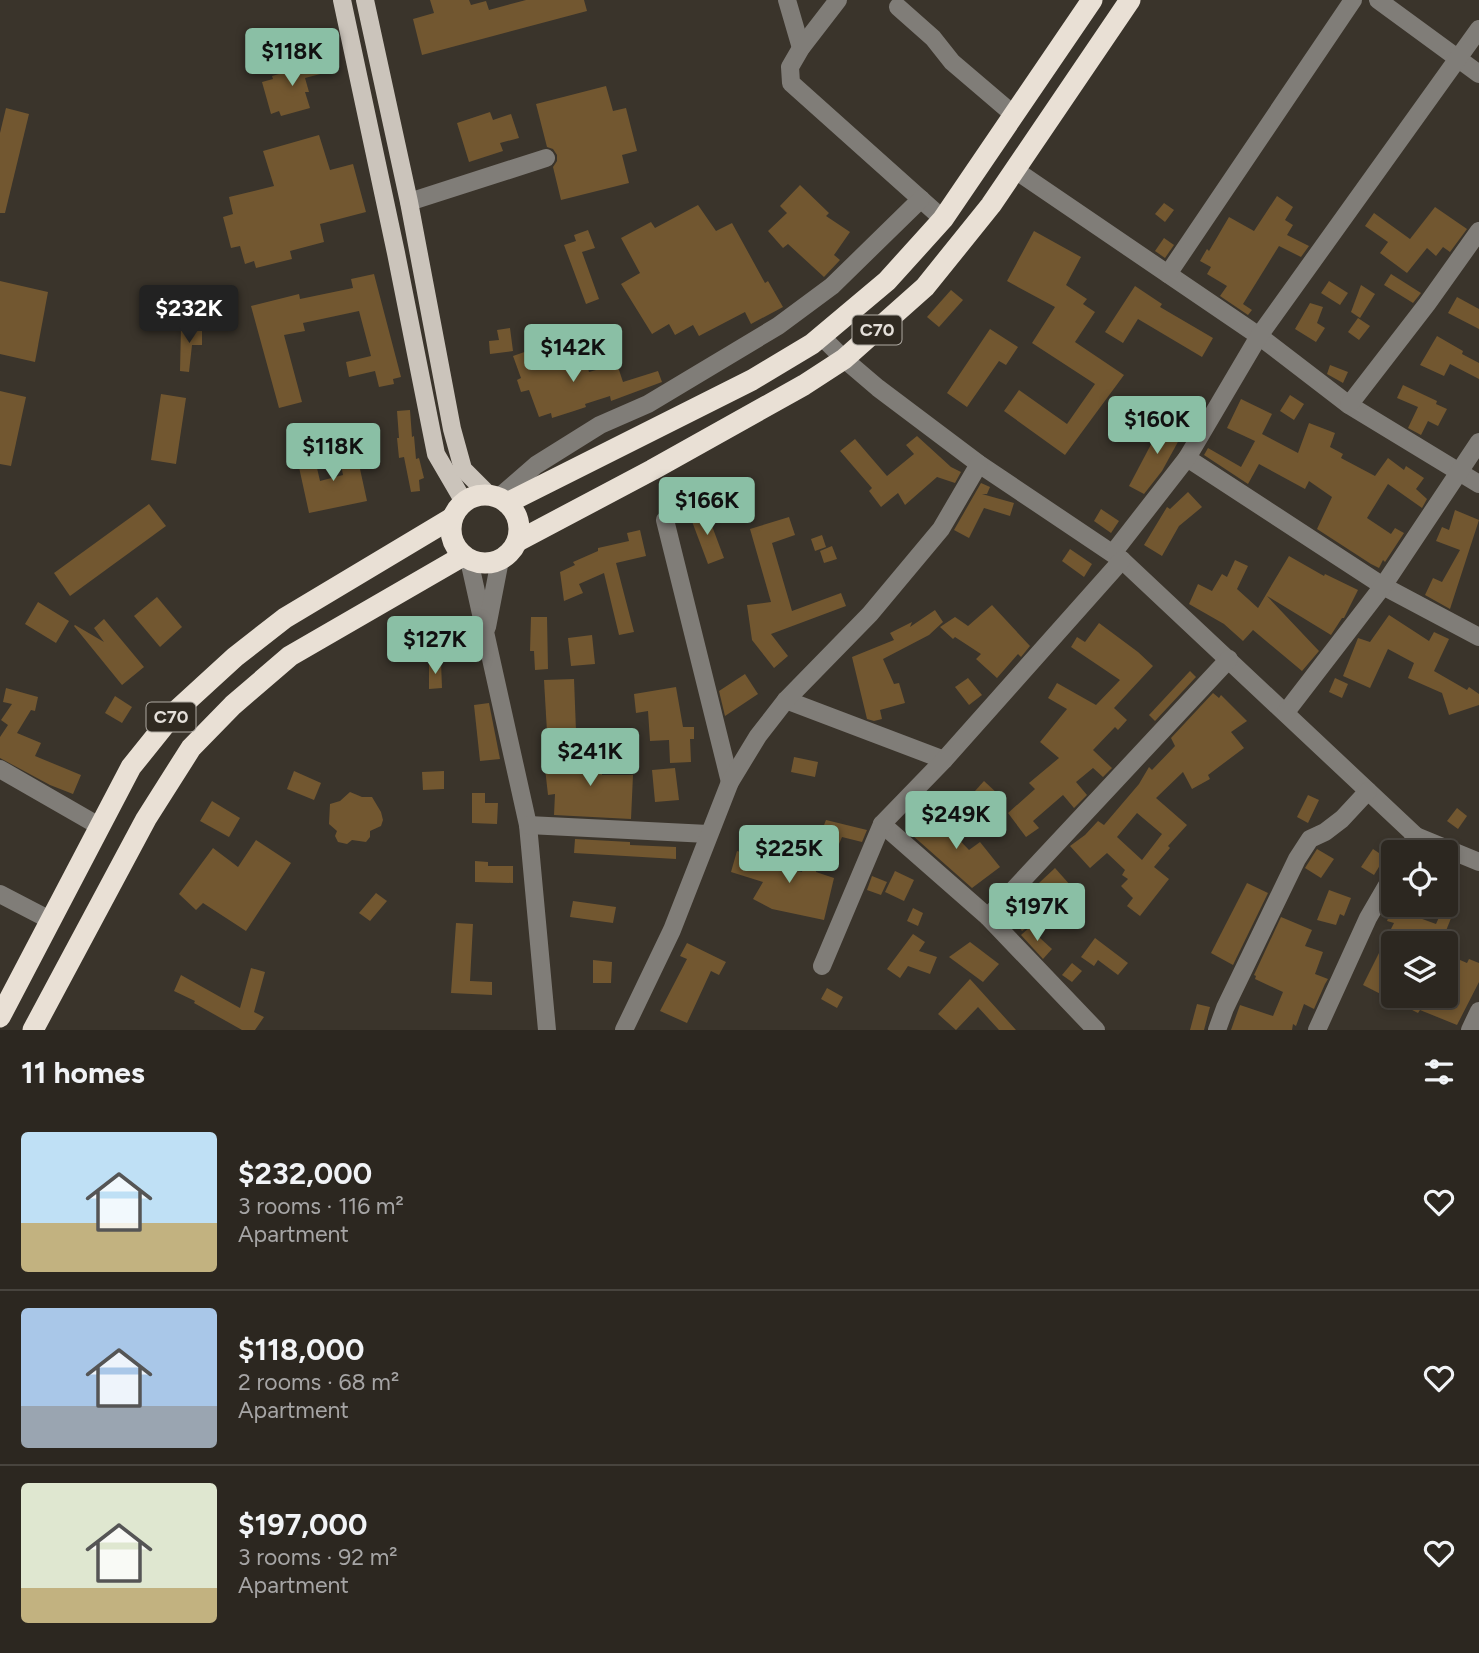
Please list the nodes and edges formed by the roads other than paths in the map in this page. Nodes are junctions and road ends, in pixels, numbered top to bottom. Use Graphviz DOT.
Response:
graph roads {
  1 [pos="342,0"];
  2 [pos="365,0"];
  3 [pos="787,0"];
  4 [pos="838,0"];
  5 [pos="1092,0"];
  6 [pos="1130,0"];
  7 [pos="1353,0"];
  8 [pos="1378,0"];
  9 [pos="898,7"];
  10 [pos="1479,29"];
  11 [pos="801,48"];
  12 [pos="1459,60"];
  13 [pos="1479,74"];
  14 [pos="1014,115"];
  15 [pos="546,158"];
  16 [pos="1015,170"];
  17 [pos="921,199"];
  18 [pos="410,202"];
  19 [pos="943,219"];
  20 [pos="1479,231"];
  21 [pos="1168,274"];
  22 [pos="821,336"];
  23 [pos="1259,336"];
  24 [pos="844,359"];
  25 [pos="1349,405"];
  26 [pos="1479,442"];
  27 [pos="1187,458"];
  28 [pos="979,464"];
  29 [pos="1457,473"];
  30 [pos="1479,484"];
  31 [pos="498,499"];
  32 [pos="458,510"];
  33 [pos="664,520"];
  34 [pos="518,541"];
  35 [pos="1118,557"];
  36 [pos="466,558"];
  37 [pos="500,560"];
  38 [pos="1383,586"];
  39 [pos="1479,637"];
  40 [pos="485,638"];
  41 [pos="1229,659"];
  42 [pos="786,700"];
  43 [pos="1286,712"];
  44 [pos="944,760"];
  45 [pos="0,769"];
  46 [pos="730,782"];
  47 [pos="1368,791"];
  48 [pos="882,824"];
  49 [pos="528,825"];
  50 [pos="99,826"];
  51 [pos="708,834"];
  52 [pos="1416,836"];
  53 [pos="1414,840"];
  54 [pos="1479,862"];
  55 [pos="0,894"];
  56 [pos="1381,896"];
  57 [pos="988,917"];
  58 [pos="50,920"];
  59 [pos="822,966"];
  60 [pos="21,977"];
  61 [pos="53,994"];
  62 [pos="1479,1011"];
  63 [pos="0,1017"];
  64 [pos="33,1030"];
  65 [pos="547,1030"];
  66 [pos="624,1030"];
  67 [pos="1096,1030"];
  68 [pos="1217,1030"];
  69 [pos="1317,1030"];
  70 [pos="1470,1030"];
  1 -- 32 [label="main road"];
  2 -- 18 [label="main road"];
  3 -- 11 [label="street"];
  4 -- 11 [label="street"];
  5 -- 14 [label="highway, C70"];
  6 -- 16 [label="highway, C70"];
  7 -- 21 [label="street"];
  8 -- 12 [label="street"];
  9 -- 14 [label="street"];
  10 -- 12 [label="street"];
  11 -- 17 [label="street"];
  12 -- 13 [label="street"];
  12 -- 23 [label="street"];
  14 -- 19 [label="highway, C70"];
  15 -- 18 [label="street"];
  16 -- 21 [label="street"];
  16 -- 24 [label="highway, C70"];
  17 -- 19 [label="street"];
  17 -- 31 [label="street"];
  18 -- 31 [label="main road"];
  19 -- 22 [label="highway, C70"];
  20 -- 25 [label="street"];
  21 -- 23 [label="street"];
  22 -- 24 [label="street"];
  22 -- 31 [label="highway, C70"];
  23 -- 25 [label="street"];
  23 -- 27 [label="street"];
  24 -- 28 [label="street"];
  24 -- 34 [label="highway, C70"];
  25 -- 29 [label="street"];
  26 -- 29 [label="street"];
  27 -- 35 [label="street"];
  27 -- 38 [label="street"];
  28 -- 35 [label="street"];
  28 -- 42 [label="street"];
  29 -- 30 [label="street"];
  29 -- 38 [label="street"];
  31 -- 32 [label="highway, C70"];
  31 -- 34 [label="highway"];
  32 -- 36 [label="highway"];
  32 -- 50 [label="highway, C70"];
  33 -- 46 [label="street"];
  34 -- 37 [label="highway, C70"];
  35 -- 41 [label="street"];
  35 -- 44 [label="street"];
  36 -- 37 [label="highway"];
  36 -- 40 [label="street"];
  36 -- 61 [label="highway, C70"];
  37 -- 40 [label="street"];
  38 -- 39 [label="street"];
  38 -- 43 [label="street"];
  40 -- 49 [label="street"];
  41 -- 43 [label="street"];
  41 -- 57 [label="street"];
  42 -- 44 [label="street"];
  42 -- 46 [label="street"];
  43 -- 47 [label="street"];
  44 -- 48 [label="street"];
  45 -- 50 [label="street"];
  46 -- 51 [label="street"];
  47 -- 52 [label="street"];
  47 -- 68 [label="street"];
  48 -- 57 [label="street"];
  48 -- 59 [label="street"];
  49 -- 51 [label="street"];
  49 -- 65 [label="street"];
  50 -- 58 [label="highway, C70"];
  51 -- 66 [label="street"];
  52 -- 53 [label="street"];
  52 -- 54 [label="street"];
  55 -- 58 [label="street"];
  56 -- 69 [label="street"];
  57 -- 67 [label="street"];
  58 -- 60 [label="highway, C70"];
  60 -- 61 [label="highway"];
  60 -- 63 [label="highway, C70"];
  61 -- 64 [label="highway, C70"];
  62 -- 70 [label="street"];
}
